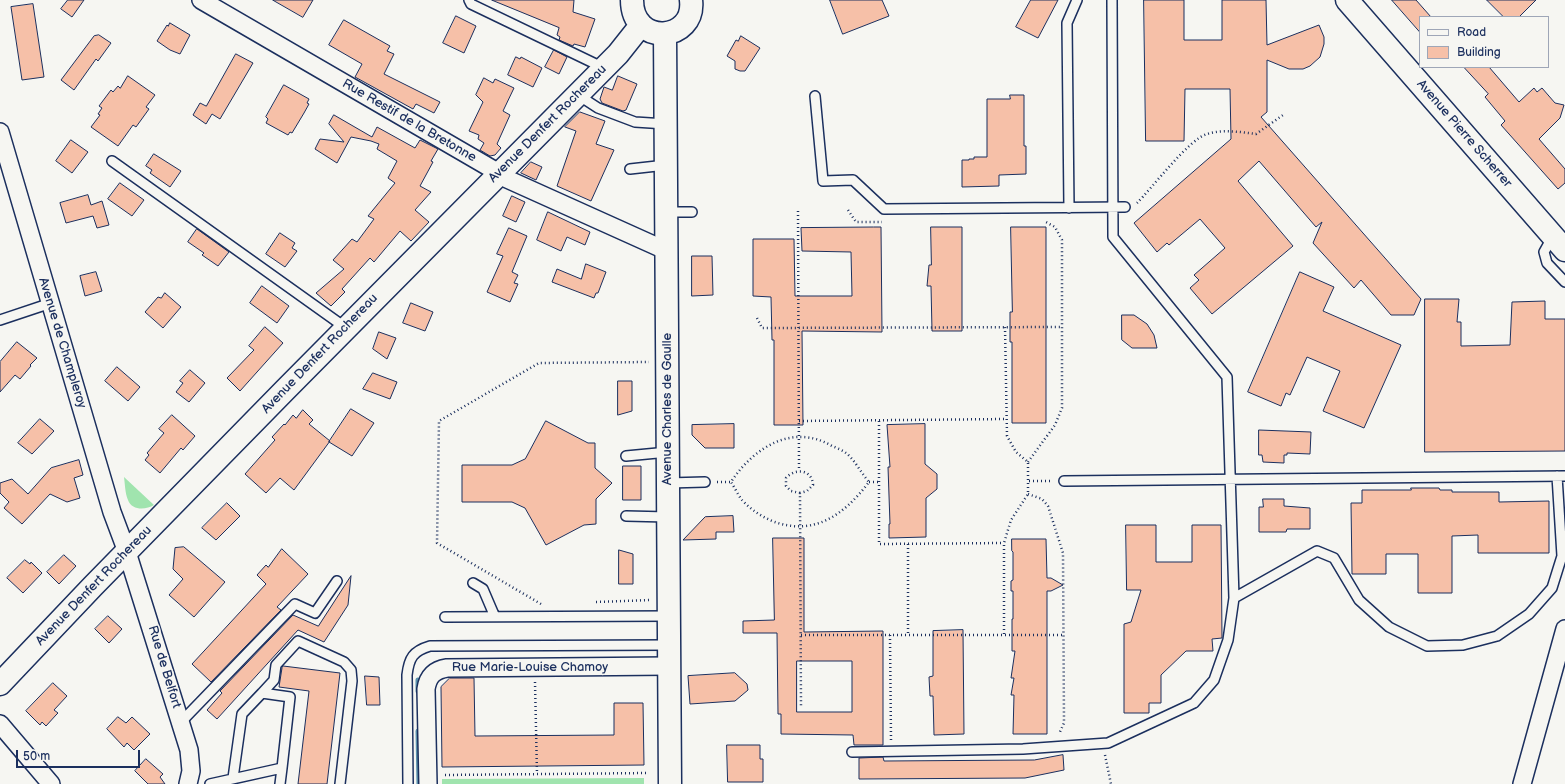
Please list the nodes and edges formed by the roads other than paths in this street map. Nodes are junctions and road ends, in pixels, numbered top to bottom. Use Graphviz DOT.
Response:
graph roads {
  1 [pos="201,0"];
  2 [pos="469,0"];
  3 [pos="632,0"];
  4 [pos="691,0"];
  5 [pos="1077,0"];
  6 [pos="1112,0"];
  7 [pos="1348,0"];
  8 [pos="641,25"];
  9 [pos="665,34"];
  10 [pos="604,68"];
  11 [pos="578,94"];
  12 [pos="815,96"];
  13 [pos="666,124"];
  14 [pos="1,139"];
  15 [pos="112,161"];
  16 [pos="666,165"];
  17 [pos="630,169"];
  18 [pos="499,173"];
  19 [pos="1113,207"];
  20 [pos="1125,207"];
  21 [pos="1069,208"];
  22 [pos="667,212"];
  23 [pos="692,212"];
  24 [pos="1559,243"];
  25 [pos="667,251"];
  26 [pos="1565,282"];
  27 [pos="50,303"];
  28 [pos="0,320"];
  29 [pos="346,328"];
  30 [pos="668,452"];
  31 [pos="626,456"];
  32 [pos="1561,476"];
  33 [pos="1230,479"];
  34 [pos="1064,480"];
  35 [pos="705,482"];
  36 [pos="668,483"];
  37 [pos="626,516"];
  38 [pos="668,517"];
  39 [pos="127,552"];
  40 [pos="337,581"];
  41 [pos="473,583"];
  42 [pos="1234,598"];
  43 [pos="669,608"];
  44 [pos="445,617"];
  45 [pos="495,617"];
  46 [pos="1565,629"];
  47 [pos="669,663"];
  48 [pos="0,684"];
  49 [pos="262,693"];
  50 [pos="181,722"];
  51 [pos="0,724"];
  52 [pos="852,752"];
  53 [pos="282,768"];
  54 [pos="233,778"];
  55 [pos="428,779"];
  56 [pos="51,784"];
  57 [pos="188,784"];
  58 [pos="210,784"];
  59 [pos="280,784"];
  60 [pos="340,784"];
  61 [pos="408,784"];
  62 [pos="661,784"];
  63 [pos="670,784"];
  64 [pos="1522,784"];
  1 -- 18 [label="street, Rue Restif de la Bretonne"];
  2 -- 10 [label="lane"];
  3 -- 8 [label="street"];
  4 -- 9 [label="street"];
  5 -- 21 [label="lane"];
  6 -- 19 [label="lane"];
  7 -- 24 [label="street, Avenue Pierre Scherrer"];
  8 -- 9 [label="street"];
  8 -- 10 [label="street, Avenue Denfert Rochereau"];
  9 -- 13 [label="street, Avenue Charles de Gaulle"];
  10 -- 11 [label="street, Avenue Denfert Rochereau"];
  11 -- 13 [label="lane"];
  11 -- 18 [label="street, Avenue Denfert Rochereau"];
  12 -- 21 [label="lane"];
  13 -- 16 [label="street, Avenue Charles de Gaulle"];
  14 -- 27 [label="street, Avenue de Champleroy"];
  15 -- 29 [label="lane"];
  16 -- 17 [label="lane"];
  16 -- 22 [label="street, Avenue Charles de Gaulle"];
  18 -- 25 [label="street, Rue Restif de la Bretonne"];
  18 -- 29 [label="street, Avenue Denfert Rochereau"];
  19 -- 20 [label="lane"];
  19 -- 21 [label="lane"];
  19 -- 33 [label="lane"];
  22 -- 23 [label="lane"];
  22 -- 25 [label="street, Avenue Charles de Gaulle"];
  24 -- 26 [label="lane"];
  25 -- 30 [label="street, Avenue Charles de Gaulle"];
  27 -- 28 [label="lane"];
  27 -- 39 [label="street, Avenue de Champleroy"];
  29 -- 39 [label="street, Avenue Denfert Rochereau"];
  30 -- 31 [label="lane"];
  30 -- 36 [label="street, Avenue Charles de Gaulle"];
  32 -- 33 [label="lane"];
  32 -- 42 [label="lane"];
  33 -- 34 [label="lane"];
  33 -- 42 [label="lane"];
  35 -- 36 [label="lane"];
  36 -- 38 [label="street, Avenue Charles de Gaulle"];
  37 -- 38 [label="lane"];
  38 -- 43 [label="street, Avenue Charles de Gaulle"];
  39 -- 48 [label="street, Avenue Denfert Rochereau"];
  39 -- 50 [label="street, Rue de Belfort"];
  40 -- 50 [label="lane"];
  41 -- 45 [label="lane"];
  42 -- 52 [label="lane"];
  43 -- 45 [label="lane"];
  43 -- 47 [label="street, Avenue Charles de Gaulle"];
  44 -- 45 [label="lane"];
  46 -- 64 [label="street"];
  47 -- 55 [label="street, Rue Marie-Louise Chamoy"];
  47 -- 61 [label="lane"];
  47 -- 62 [label="lane"];
  47 -- 63 [label="street, Avenue Charles de Gaulle"];
  49 -- 53 [label="lane"];
  49 -- 54 [label="lane"];
  49 -- 60 [label="lane"];
  50 -- 57 [label="street, Rue de Belfort"];
  51 -- 56 [label="street"];
  53 -- 54 [label="lane"];
  53 -- 59 [label="lane"];
  54 -- 58 [label="lane"];
}
